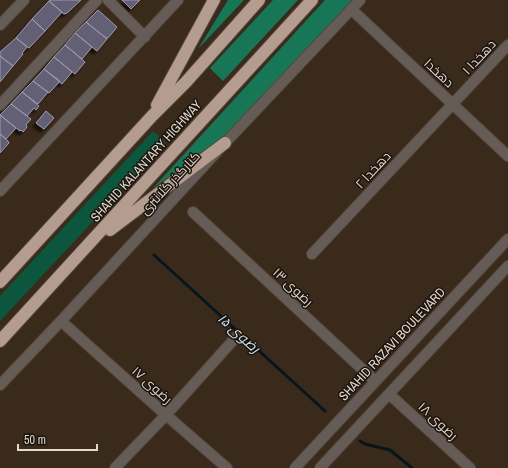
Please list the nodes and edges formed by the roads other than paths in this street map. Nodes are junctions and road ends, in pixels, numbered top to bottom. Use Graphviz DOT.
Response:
graph roads {
  1 [pos="24,0"];
  2 [pos="97,0"];
  3 [pos="108,0"];
  4 [pos="178,0"];
  5 [pos="214,0"];
  6 [pos="259,0"];
  7 [pos="312,0"];
  8 [pos="360,0"];
  9 [pos="351,10"];
  10 [pos="0,25"];
  11 [pos="145,37"];
  12 [pos="508,45"];
  13 [pos="452,104"];
  14 [pos="0,105"];
  15 [pos="152,116"];
  16 [pos="225,142"];
  17 [pos="508,156"];
  18 [pos="0,191"];
  19 [pos="193,212"];
  20 [pos="508,239"];
  21 [pos="86,249"];
  22 [pos="312,254"];
  23 [pos="508,266"];
  24 [pos="0,282"];
  25 [pos="61,321"];
  26 [pos="237,336"];
  27 [pos="0,341"];
  28 [pos="375,381"];
  29 [pos="0,385"];
  30 [pos="389,394"];
  31 [pos="166,415"];
  32 [pos="115,468"];
  33 [pos="227,468"];
  34 [pos="294,468"];
  35 [pos="320,468"];
  36 [pos="470,468"];
  1 -- 10 [label="street"];
  2 -- 14 [label="street"];
  3 -- 11 [label="street"];
  4 -- 11 [label="street"];
  5 -- 15 [label="highway"];
  6 -- 15 [label="highway, SHAHID KALANTARY HIGHWAY"];
  7 -- 21 [label="highway, SHAHID KALANTARY HIGHWAY"];
  8 -- 9 [label="street, کنارگذر کلانتری"];
  9 -- 13 [label="street, دهخدا"];
  9 -- 16 [label="street, کنارگذر کلانتری"];
  11 -- 18 [label="street"];
  12 -- 13 [label="street, دهخدا ۱"];
  13 -- 17 [label="street, دهخدا"];
  13 -- 22 [label="street, دهخدا ۲"];
  15 -- 24 [label="highway, SHAHID KALANTARY HIGHWAY"];
  16 -- 21 [label="highway"];
  16 -- 25 [label="street, کنارگذر کلانتری"];
  19 -- 28 [label="street, رضوی ۱۳"];
  20 -- 28 [label="street, SHAHID RAZAVI BOULEVARD"];
  21 -- 27 [label="highway, SHAHID KALANTARY HIGHWAY"];
  23 -- 30 [label="street"];
  25 -- 29 [label="street, کنارگذر کلانتری"];
  25 -- 31 [label="street, رضوی ۱۷"];
  26 -- 31 [label="street"];
  28 -- 34 [label="street, SHAHID RAZAVI BOULEVARD"];
  30 -- 35 [label="street"];
  30 -- 36 [label="street, رضوی ۱۸"];
  31 -- 32 [label="street"];
  31 -- 33 [label="street, رضوی ۱۷"];
}
